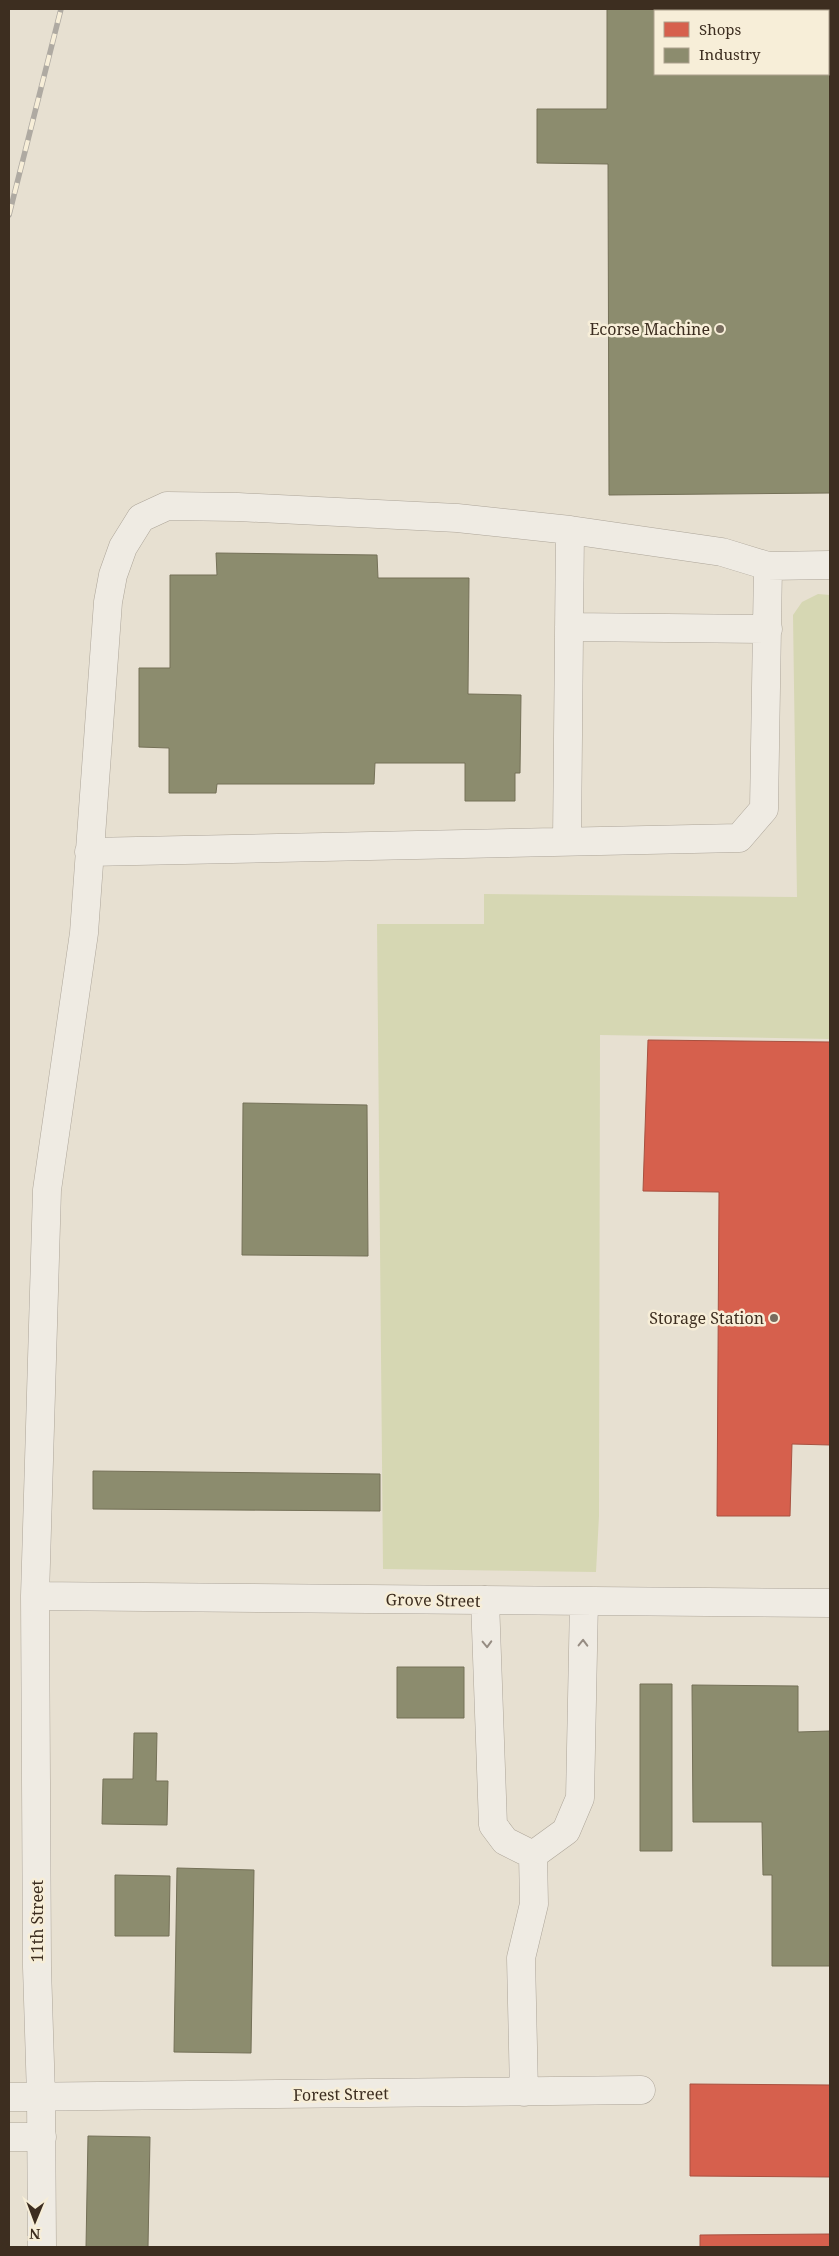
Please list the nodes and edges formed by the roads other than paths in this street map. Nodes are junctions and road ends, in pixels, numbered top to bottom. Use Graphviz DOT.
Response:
graph roads {
  1 [pos="570,530"];
  2 [pos="830,565"];
  3 [pos="768,566"];
  4 [pos="570,627"];
  5 [pos="768,629"];
  6 [pos="566,841"];
  7 [pos="89,852"];
  8 [pos="35,1596"];
  9 [pos="485,1600"];
  10 [pos="584,1601"];
  11 [pos="830,1603"];
  12 [pos="533,1855"];
  13 [pos="641,2090"];
  14 [pos="524,2092"];
  15 [pos="41,2096"];
  16 [pos="9,2097"];
  17 [pos="9,2137"];
  18 [pos="42,2137"];
  19 [pos="42,2247"];
  1 -- 3 [label="street, 11th Street"];
  1 -- 4 [label="street"];
  1 -- 7 [label="street, 11th Street"];
  2 -- 3 [label="street, 11th Street"];
  3 -- 5 [label="street"];
  4 -- 5 [label="street"];
  4 -- 6 [label="street"];
  5 -- 6 [label="street"];
  6 -- 7 [label="street"];
  7 -- 8 [label="street, 11th Street"];
  8 -- 9 [label="street, Grove Street"];
  8 -- 15 [label="street, 11th Street"];
  9 -- 10 [label="street, Grove Street"];
  9 -- 12 [label="street, one-way"];
  10 -- 11 [label="street, Grove Street"];
  12 -- 10 [label="street, one-way"];
  12 -- 14 [label="street"];
  13 -- 14 [label="street, Forest Street"];
  14 -- 15 [label="street, Forest Street"];
  15 -- 16 [label="street, Forest Street"];
  15 -- 18 [label="street, 11th Street"];
  17 -- 18 [label="street"];
  18 -- 19 [label="street, 11th Street"];
}
